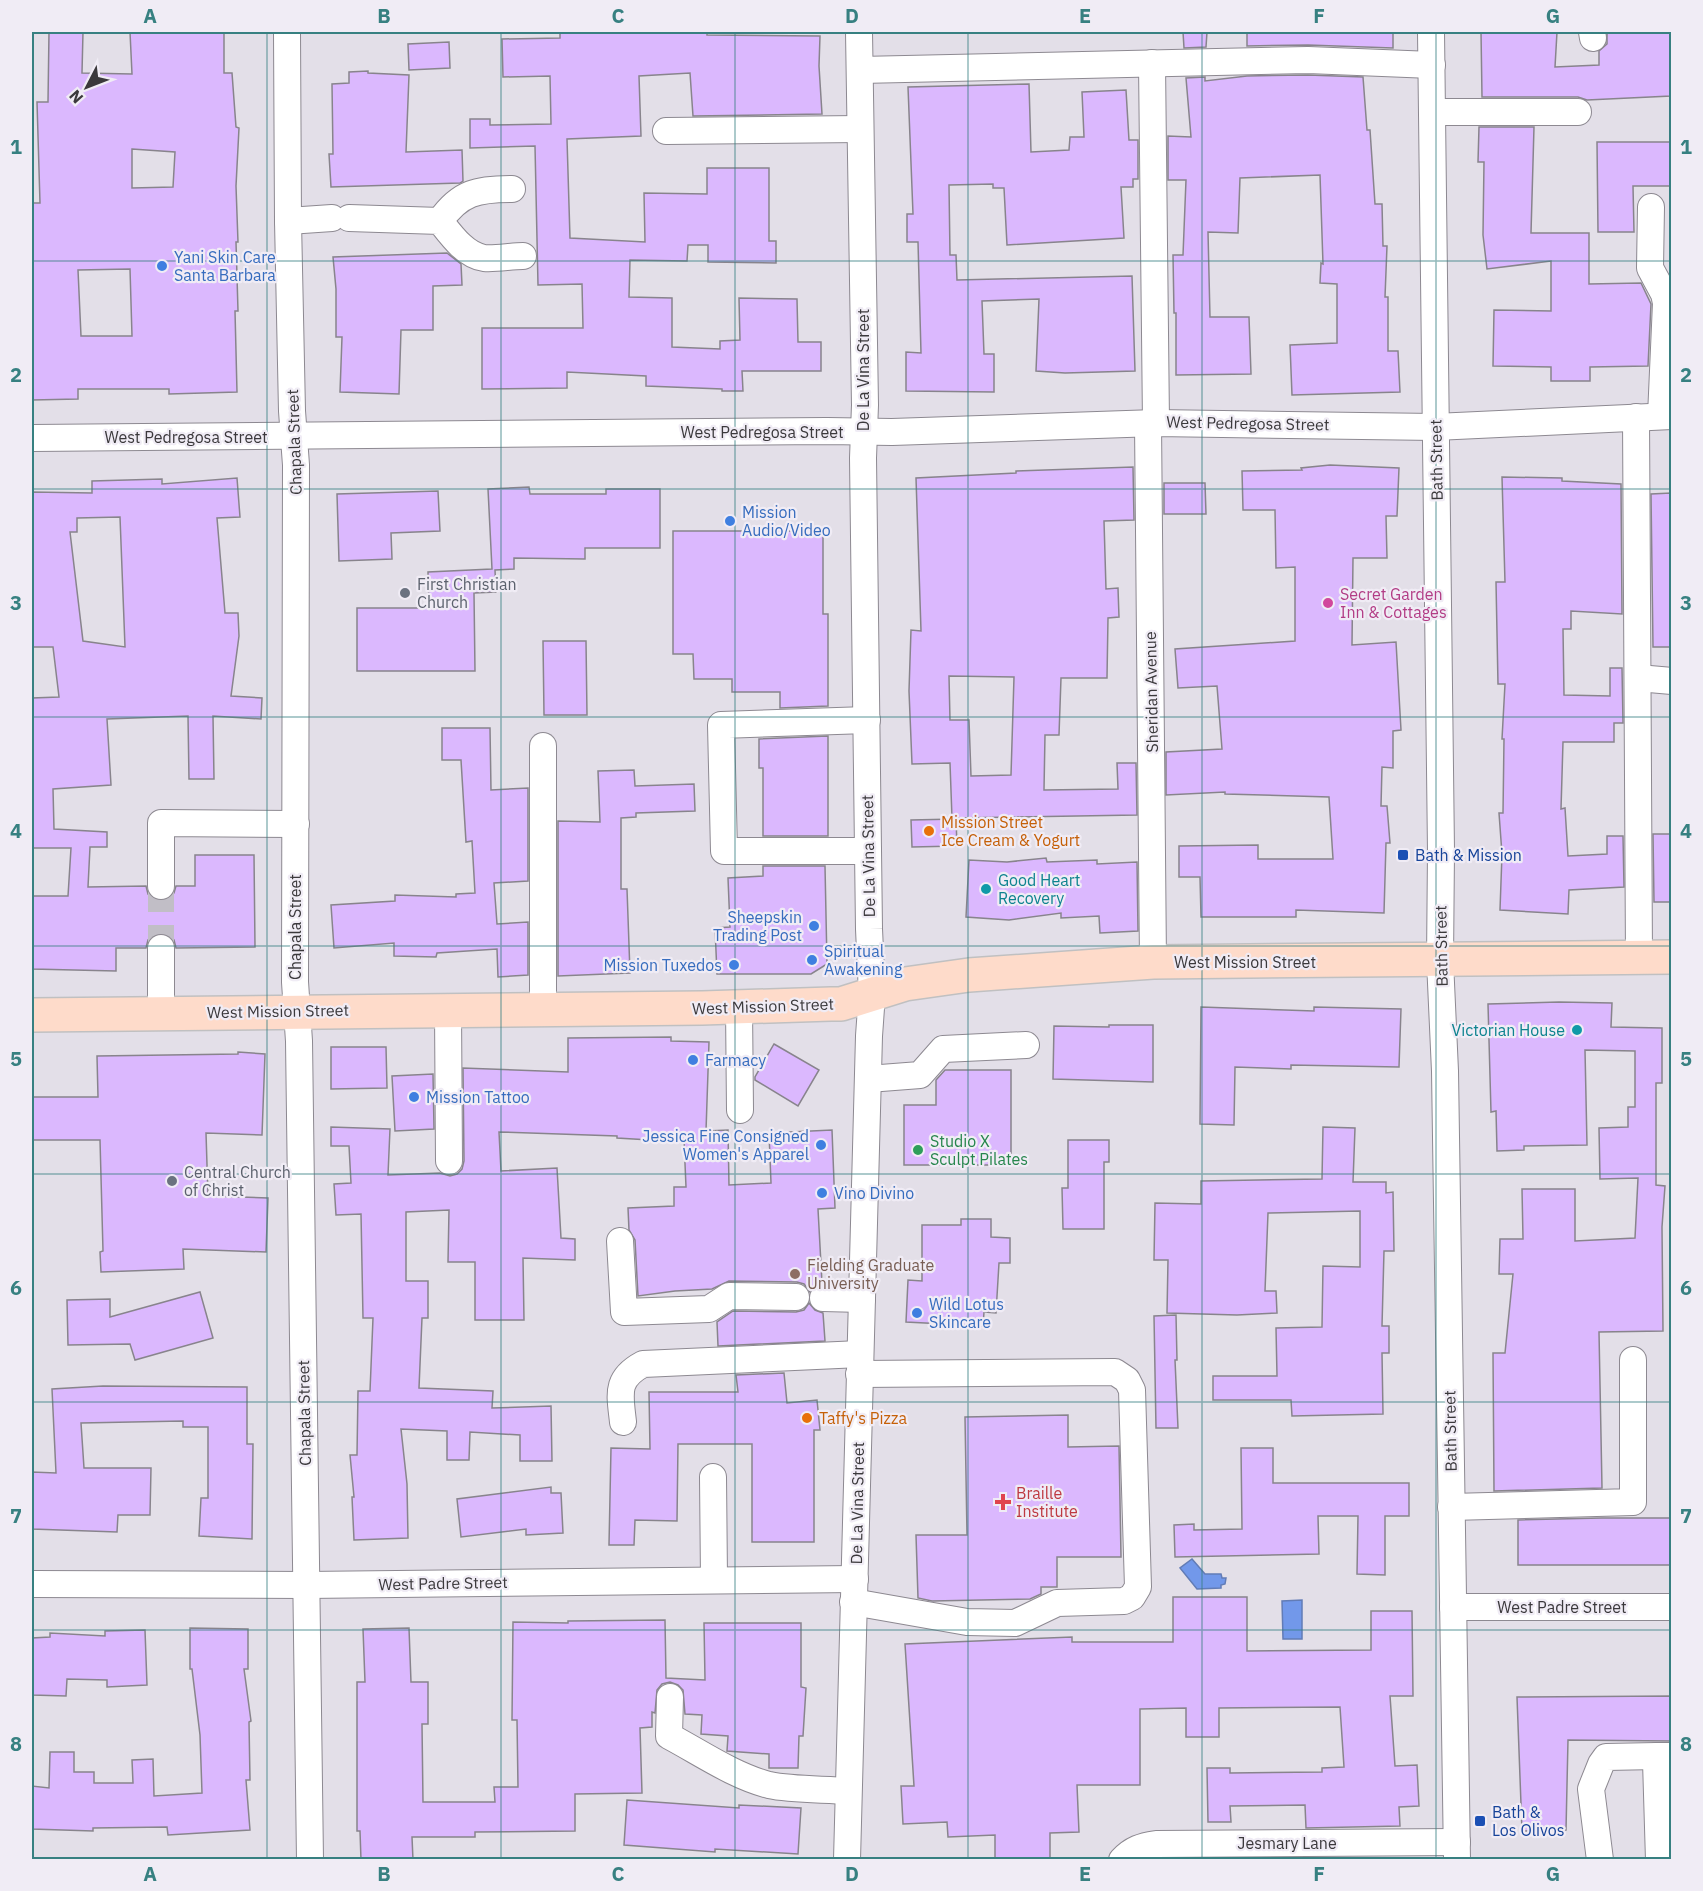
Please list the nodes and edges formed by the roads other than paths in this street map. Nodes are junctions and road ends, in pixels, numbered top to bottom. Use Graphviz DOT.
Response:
graph roads {
  1 [pos="287,32"];
  2 [pos="859,32"];
  3 [pos="1431,32"];
  4 [pos="1152,63"];
  5 [pos="1432,65"];
  6 [pos="860,70"];
  7 [pos="1432,112"];
  8 [pos="1578,112"];
  9 [pos="860,129"];
  10 [pos="666,131"];
  11 [pos="512,189"];
  12 [pos="1651,207"];
  13 [pos="288,221"];
  14 [pos="440,221"];
  15 [pos="523,256"];
  16 [pos="1656,416"];
  17 [pos="1152,423"];
  18 [pos="1436,427"];
  19 [pos="863,432"];
  20 [pos="295,437"];
  21 [pos="32,438"];
  22 [pos="1638,678"];
  23 [pos="1671,681"];
  24 [pos="867,720"];
  25 [pos="543,746"];
  26 [pos="296,824"];
  27 [pos="868,851"];
  28 [pos="161,886"];
  29 [pos="161,948"];
  30 [pos="1639,957"];
  31 [pos="1671,957"];
  32 [pos="1440,961"];
  33 [pos="1153,962"];
  34 [pos="872,994"];
  35 [pos="739,1007"];
  36 [pos="448,1010"];
  37 [pos="543,1010"];
  38 [pos="296,1012"];
  39 [pos="161,1013"];
  40 [pos="32,1015"];
  41 [pos="1026,1045"];
  42 [pos="868,1079"];
  43 [pos="740,1110"];
  44 [pos="449,1161"];
  45 [pos="620,1241"];
  46 [pos="796,1297"];
  47 [pos="822,1298"];
  48 [pos="862,1299"];
  49 [pos="1633,1360"];
  50 [pos="860,1364"];
  51 [pos="622,1422"];
  52 [pos="713,1477"];
  53 [pos="1451,1507"];
  54 [pos="714,1579"];
  55 [pos="32,1584"];
  56 [pos="306,1585"];
  57 [pos="854,1591"];
  58 [pos="1454,1607"];
  59 [pos="1671,1607"];
  60 [pos="670,1697"];
  61 [pos="1664,1756"];
  62 [pos="848,1791"];
  63 [pos="1457,1851"];
  64 [pos="310,1860"];
  65 [pos="847,1860"];
  66 [pos="1122,1860"];
  67 [pos="1600,1860"];
  68 [pos="1659,1860"];
  1 -- 13 [label="street, Chapala Street"];
  2 -- 6 [label="street, De La Vina Street"];
  3 -- 5 [label="street, Bath Street"];
  4 -- 5 [label="street"];
  4 -- 6 [label="street"];
  4 -- 17 [label="street, Sheridan Avenue"];
  5 -- 7 [label="street, Bath Street"];
  6 -- 9 [label="street, De La Vina Street"];
  7 -- 8 [label="street"];
  7 -- 18 [label="street, Bath Street"];
  9 -- 10 [label="street"];
  9 -- 19 [label="street, De La Vina Street"];
  11 -- 14 [label="street"];
  12 -- 16 [label="street"];
  13 -- 14 [label="street"];
  13 -- 20 [label="street, Chapala Street"];
  14 -- 15 [label="street"];
  16 -- 18 [label="street, West Pedregosa Street"];
  16 -- 22 [label="street"];
  17 -- 18 [label="street, West Pedregosa Street"];
  17 -- 19 [label="street, West Pedregosa Street"];
  17 -- 33 [label="street, Sheridan Avenue"];
  18 -- 32 [label="street, Bath Street"];
  19 -- 20 [label="street, West Pedregosa Street"];
  19 -- 24 [label="street, De La Vina Street"];
  20 -- 21 [label="street, West Pedregosa Street"];
  20 -- 26 [label="street, Chapala Street"];
  22 -- 23 [label="street"];
  22 -- 30 [label="street"];
  24 -- 27 [label="street, De La Vina Street"];
  24 -- 27 [label="street"];
  25 -- 37 [label="street"];
  26 -- 28 [label="street"];
  26 -- 38 [label="street, Chapala Street"];
  27 -- 34 [label="street, De La Vina Street"];
  29 -- 39 [label="street"];
  30 -- 31 [label="main road, West Mission Street"];
  30 -- 32 [label="main road, West Mission Street"];
  32 -- 33 [label="main road, West Mission Street"];
  32 -- 53 [label="street, Bath Street"];
  33 -- 34 [label="main road, West Mission Street"];
  34 -- 35 [label="main road, West Mission Street"];
  34 -- 42 [label="street, De La Vina Street"];
  35 -- 37 [label="main road, West Mission Street"];
  35 -- 43 [label="street"];
  36 -- 37 [label="main road, West Mission Street"];
  36 -- 38 [label="main road, West Mission Street"];
  36 -- 44 [label="street"];
  38 -- 39 [label="main road, West Mission Street"];
  38 -- 56 [label="street, Chapala Street"];
  39 -- 40 [label="main road, West Mission Street"];
  41 -- 42 [label="street"];
  42 -- 48 [label="street, De La Vina Street"];
  45 -- 46 [label="street"];
  47 -- 48 [label="street"];
  48 -- 50 [label="street, De La Vina Street"];
  49 -- 53 [label="street"];
  50 -- 51 [label="street"];
  50 -- 57 [label="street, De La Vina Street"];
  50 -- 57 [label="street, West Padre Street"];
  52 -- 54 [label="street"];
  53 -- 58 [label="street, Bath Street"];
  54 -- 56 [label="street, West Padre Street"];
  54 -- 57 [label="street, West Padre Street"];
  55 -- 56 [label="street, West Padre Street"];
  56 -- 64 [label="street, Chapala Street"];
  57 -- 62 [label="street, De La Vina Street"];
  58 -- 59 [label="street, West Padre Street"];
  58 -- 63 [label="street, Bath Street"];
  60 -- 62 [label="street"];
  61 -- 67 [label="street"];
  61 -- 68 [label="street"];
  62 -- 65 [label="street, De La Vina Street"];
  63 -- 66 [label="street, Jesmary Lane"];
}
